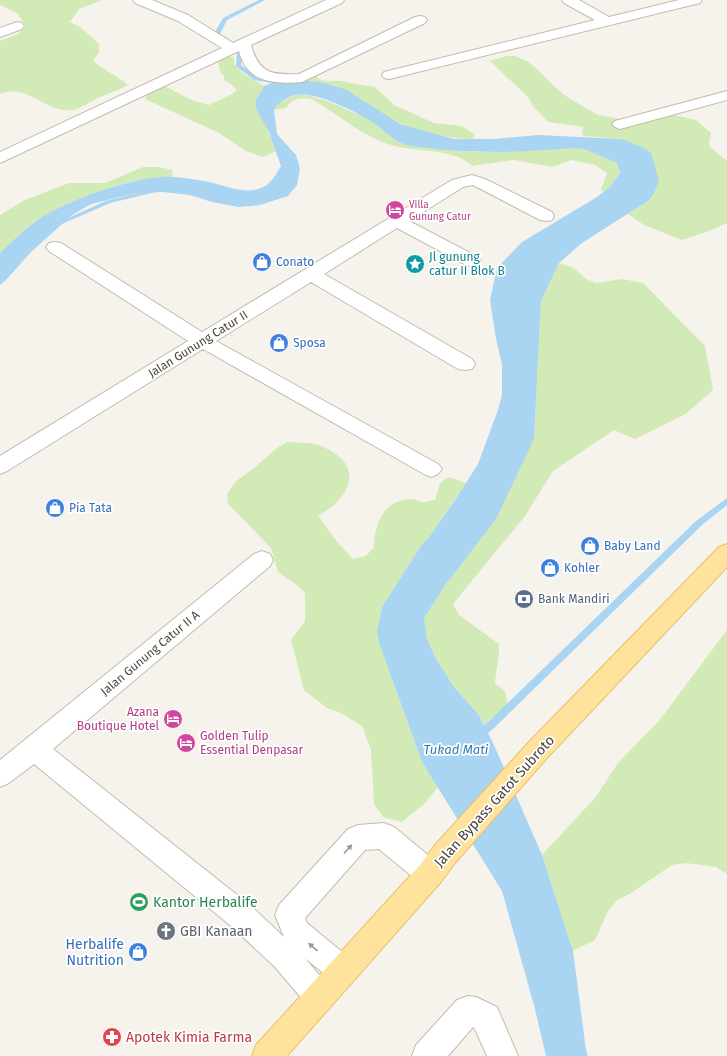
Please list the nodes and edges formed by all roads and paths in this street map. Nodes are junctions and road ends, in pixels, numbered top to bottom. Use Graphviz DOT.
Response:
graph roads {
  1 [pos="140,0"];
  2 [pos="336,0"];
  3 [pos="569,0"];
  4 [pos="695,0"];
  5 [pos="420,20"];
  6 [pos="606,21"];
  7 [pos="17,26"];
  8 [pos="0,33"];
  9 [pos="238,46"];
  10 [pos="389,75"];
  11 [pos="727,95"];
  12 [pos="620,124"];
  13 [pos="0,158"];
  14 [pos="546,216"];
  15 [pos="396,221"];
  16 [pos="55,247"];
  17 [pos="472,261"];
  18 [pos="311,274"];
  19 [pos="202,341"];
  20 [pos="465,364"];
  21 [pos="0,466"];
  22 [pos="431,469"];
  23 [pos="727,553"];
  24 [pos="262,560"];
  25 [pos="34,749"];
  26 [pos="0,775"];
  27 [pos="437,864"];
  28 [pos="343,972"];
  29 [pos="319,997"];
  30 [pos="267,1056"];
  31 [pos="427,1056"];
  32 [pos="503,1056"];
  1 -- 9 [label="street"];
  2 -- 9 [label="street"];
  3 -- 6 [label="street"];
  4 -- 6 [label="street"];
  5 -- 9 [label="street"];
  6 -- 10 [label="street"];
  7 -- 8 [label="street"];
  9 -- 13 [label="street"];
  11 -- 12 [label="street"];
  14 -- 15 [label="street, Jalan Gunung Catur II"];
  15 -- 17 [label="street"];
  15 -- 18 [label="street, Jalan Gunung Catur II"];
  16 -- 19 [label="street"];
  18 -- 19 [label="street, Jalan Gunung Catur II"];
  18 -- 20 [label="street"];
  19 -- 21 [label="street, Jalan Gunung Catur II"];
  19 -- 22 [label="street"];
  23 -- 27 [label="main road, Jalan Bypass Gatot Subroto"];
  24 -- 25 [label="street, Jalan Gunung Catur II A"];
  25 -- 26 [label="street, Jalan Gunung Catur II A"];
  25 -- 29 [label="street"];
  27 -- 28 [label="main road, Jalan Bypass Gatot Subroto"];
  28 -- 27 [label="street, one-way"];
  28 -- 29 [label="main road, Jalan Bypass Gatot Subroto"];
  29 -- 30 [label="main road, Jalan Bypass Gatot Subroto"];
  31 -- 32 [label="street"];
}
